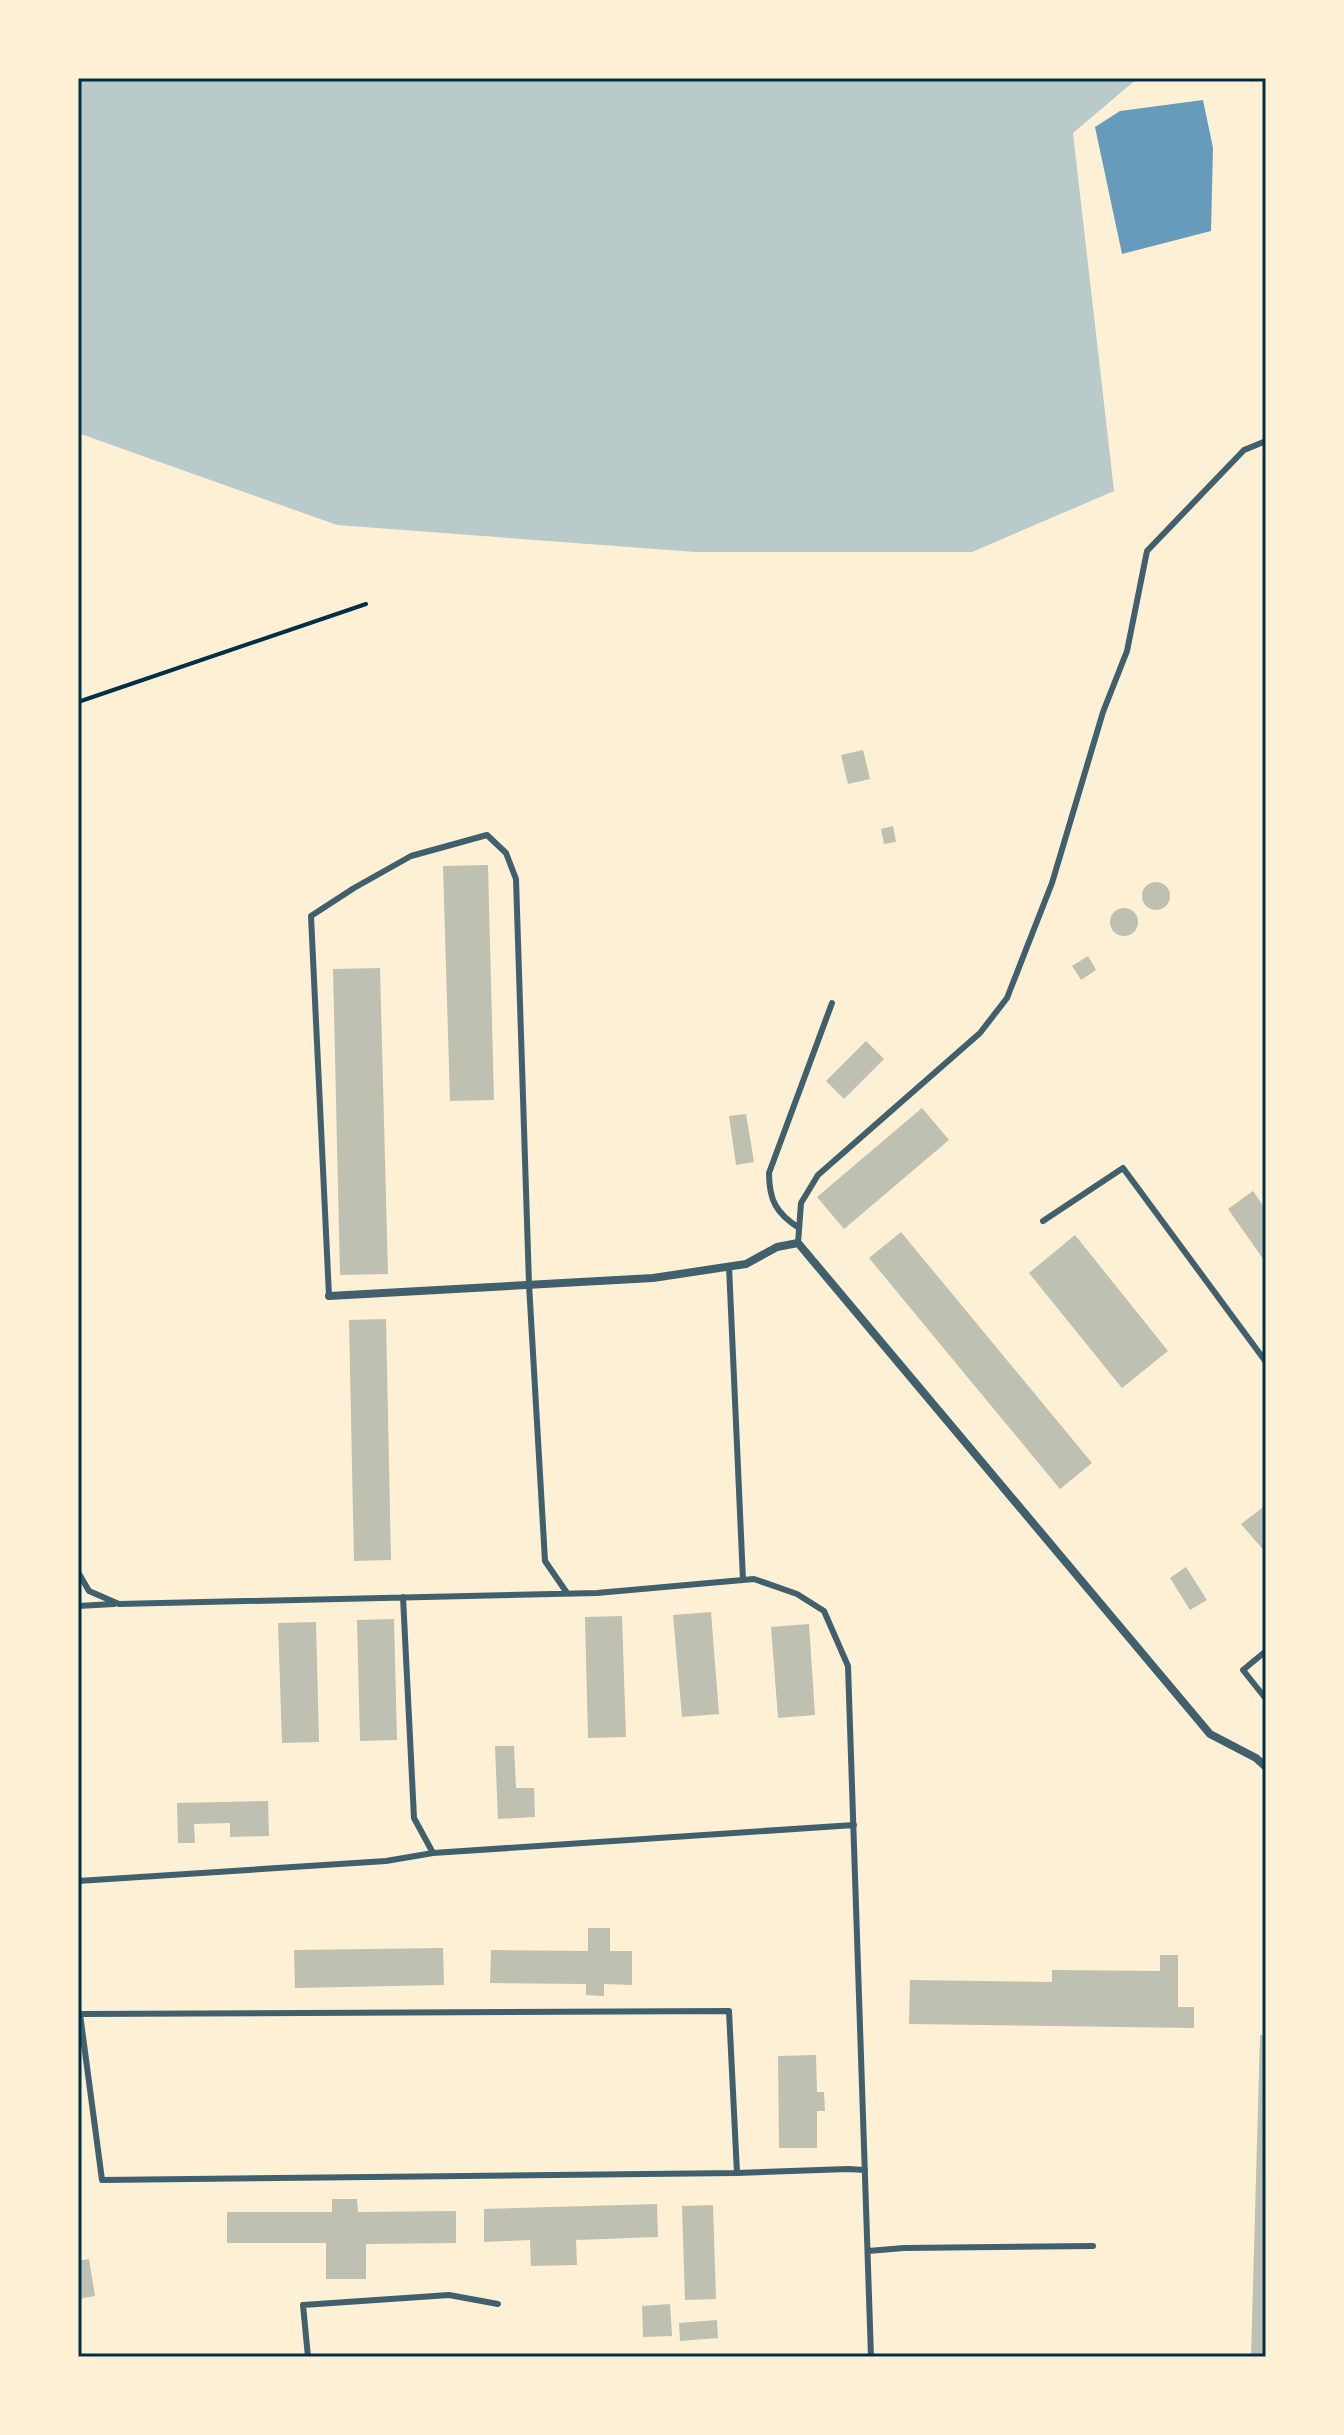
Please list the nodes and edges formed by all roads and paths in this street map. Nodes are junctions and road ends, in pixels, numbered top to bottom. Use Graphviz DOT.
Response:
graph roads {
  1 [pos="1266,441"];
  2 [pos="366,604"];
  3 [pos="78,702"];
  4 [pos="832,1003"];
  5 [pos="1043,1221"];
  6 [pos="799,1228"];
  7 [pos="798,1243"];
  8 [pos="729,1266"];
  9 [pos="529,1284"];
  10 [pos="329,1296"];
  11 [pos="1266,1362"];
  12 [pos="78,1572"];
  13 [pos="743,1580"];
  14 [pos="567,1593"];
  15 [pos="403,1597"];
  16 [pos="119,1604"];
  17 [pos="78,1606"];
  18 [pos="1266,1651"];
  19 [pos="1266,1699"];
  20 [pos="1266,1767"];
  21 [pos="854,1825"];
  22 [pos="433,1853"];
  23 [pos="78,1881"];
  24 [pos="865,2170"];
  25 [pos="737,2173"];
  26 [pos="1093,2246"];
  27 [pos="868,2251"];
  28 [pos="498,2304"];
  29 [pos="308,2357"];
  30 [pos="871,2357"];
  1 -- 6 [label="lane"];
  2 -- 3 [label="path"];
  4 -- 6 [label="lane"];
  5 -- 11 [label="lane"];
  6 -- 7 [label="lane"];
  7 -- 8 [label="street"];
  7 -- 20 [label="street"];
  8 -- 9 [label="street"];
  8 -- 13 [label="lane"];
  9 -- 10 [label="street"];
  9 -- 10 [label="lane"];
  9 -- 14 [label="lane"];
  12 -- 16 [label="lane"];
  13 -- 14 [label="lane"];
  13 -- 21 [label="lane"];
  14 -- 15 [label="lane"];
  15 -- 16 [label="lane"];
  15 -- 22 [label="lane"];
  16 -- 17 [label="lane"];
  18 -- 19 [label="lane"];
  21 -- 22 [label="lane"];
  21 -- 24 [label="lane"];
  22 -- 23 [label="lane"];
  24 -- 25 [label="lane"];
  24 -- 27 [label="lane"];
  25 -- 25 [label="lane"];
  26 -- 27 [label="lane"];
  27 -- 30 [label="lane"];
  28 -- 29 [label="lane"];
}
